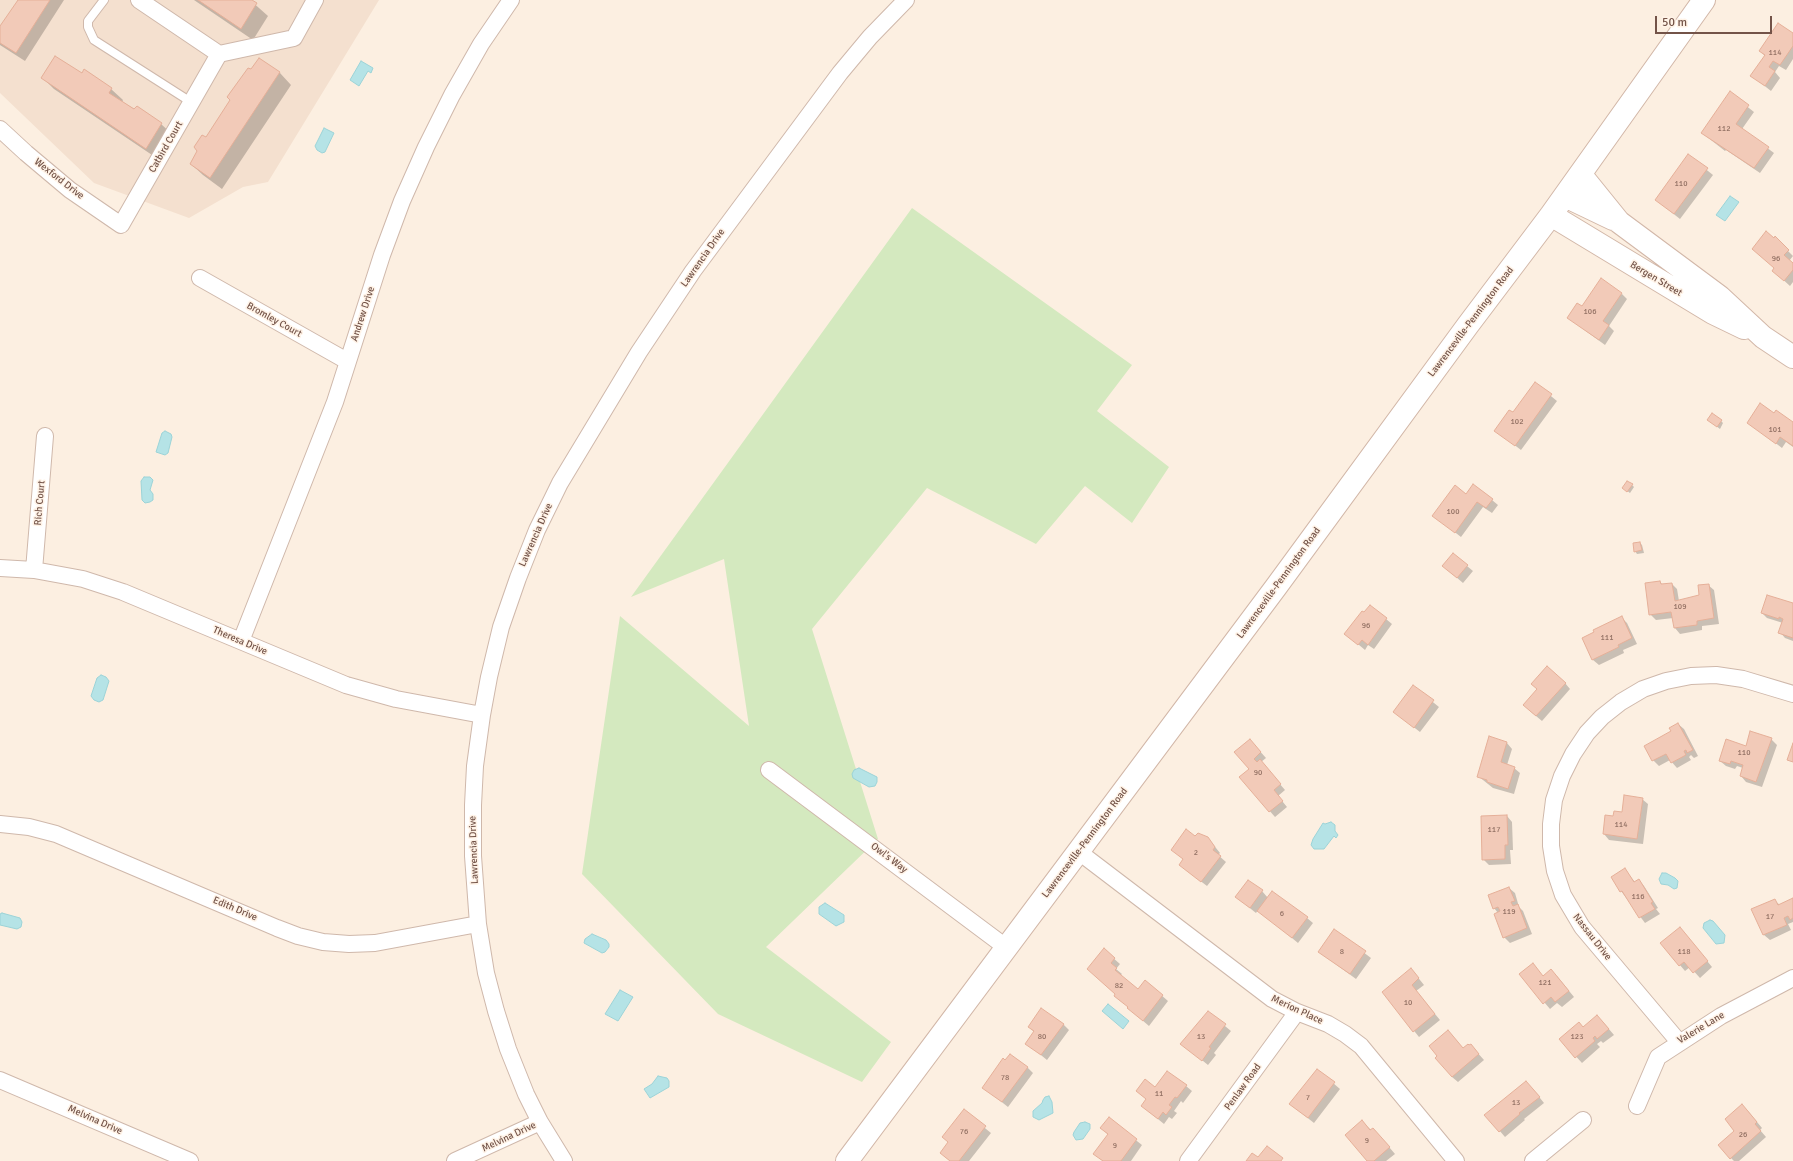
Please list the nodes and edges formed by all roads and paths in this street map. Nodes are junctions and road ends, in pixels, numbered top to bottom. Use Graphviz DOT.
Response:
graph roads {
  1 [pos="104,0"];
  2 [pos="139,0"];
  3 [pos="315,0"];
  4 [pos="511,0"];
  5 [pos="906,0"];
  6 [pos="1704,0"];
  7 [pos="219,54"];
  8 [pos="191,102"];
  9 [pos="0,129"];
  10 [pos="1581,175"];
  11 [pos="1565,196"];
  12 [pos="1551,215"];
  13 [pos="1619,222"];
  14 [pos="121,225"];
  15 [pos="200,278"];
  16 [pos="1763,337"];
  17 [pos="1793,357"];
  18 [pos="347,361"];
  19 [pos="45,436"];
  20 [pos="0,568"];
  21 [pos="34,570"];
  22 [pos="241,641"];
  23 [pos="1793,694"];
  24 [pos="482,715"];
  25 [pos="769,770"];
  26 [pos="0,824"];
  27 [pos="1079,852"];
  28 [pos="478,924"];
  29 [pos="1007,948"];
  30 [pos="1793,978"];
  31 [pos="1297,1012"];
  32 [pos="1678,1042"];
  33 [pos="0,1080"];
  34 [pos="1637,1106"];
  35 [pos="1583,1120"];
  36 [pos="540,1122"];
  37 [pos="190,1161"];
  38 [pos="455,1161"];
  39 [pos="564,1161"];
  40 [pos="847,1161"];
  41 [pos="1188,1161"];
  42 [pos="1456,1161"];
  43 [pos="1533,1161"];
  1 -- 8 [label="lane"];
  2 -- 7 [label="street"];
  3 -- 7 [label="street"];
  4 -- 18 [label="street, Andrew Drive"];
  5 -- 24 [label="street, Lawrencia Drive"];
  6 -- 10 [label="street, Lawrenceville-Pennington Road"];
  7 -- 8 [label="street, Catbird Court"];
  8 -- 14 [label="street, Catbird Court"];
  9 -- 14 [label="street, Wexford Drive"];
  10 -- 11 [label="street, Lawrenceville-Pennington Road"];
  10 -- 13 [label="street, Bergen Street"];
  11 -- 12 [label="street, Lawrenceville-Pennington Road"];
  11 -- 13 [label="street, Bergen Street"];
  12 -- 16 [label="street, Bergen Street"];
  12 -- 27 [label="street, Lawrenceville-Pennington Road"];
  13 -- 16 [label="street, Bergen Street"];
  15 -- 18 [label="street, Bromley Court"];
  16 -- 17 [label="street, Bergen Street"];
  18 -- 22 [label="street, Andrew Drive"];
  19 -- 21 [label="street, Rich Court"];
  20 -- 21 [label="street, Theresa Drive"];
  21 -- 22 [label="street, Theresa Drive"];
  22 -- 24 [label="street, Theresa Drive"];
  23 -- 32 [label="street, Nassau Drive"];
  24 -- 28 [label="street, Lawrencia Drive"];
  25 -- 29 [label="street, Owl's Way"];
  26 -- 28 [label="street, Edith Drive"];
  27 -- 29 [label="street, Lawrenceville-Pennington Road"];
  27 -- 31 [label="street, Merion Place"];
  28 -- 36 [label="street, Lawrencia Drive"];
  29 -- 40 [label="street, Lawrenceville-Pennington Road"];
  30 -- 32 [label="street, Valerie Lane"];
  31 -- 41 [label="street, Penlaw Road"];
  31 -- 42 [label="street, Merion Place"];
  32 -- 34 [label="street, Valerie Lane"];
  33 -- 37 [label="street, Melvina Drive"];
  35 -- 43 [label="street"];
  36 -- 38 [label="street, Melvina Drive"];
  36 -- 39 [label="street, Lawrencia Drive"];
}
